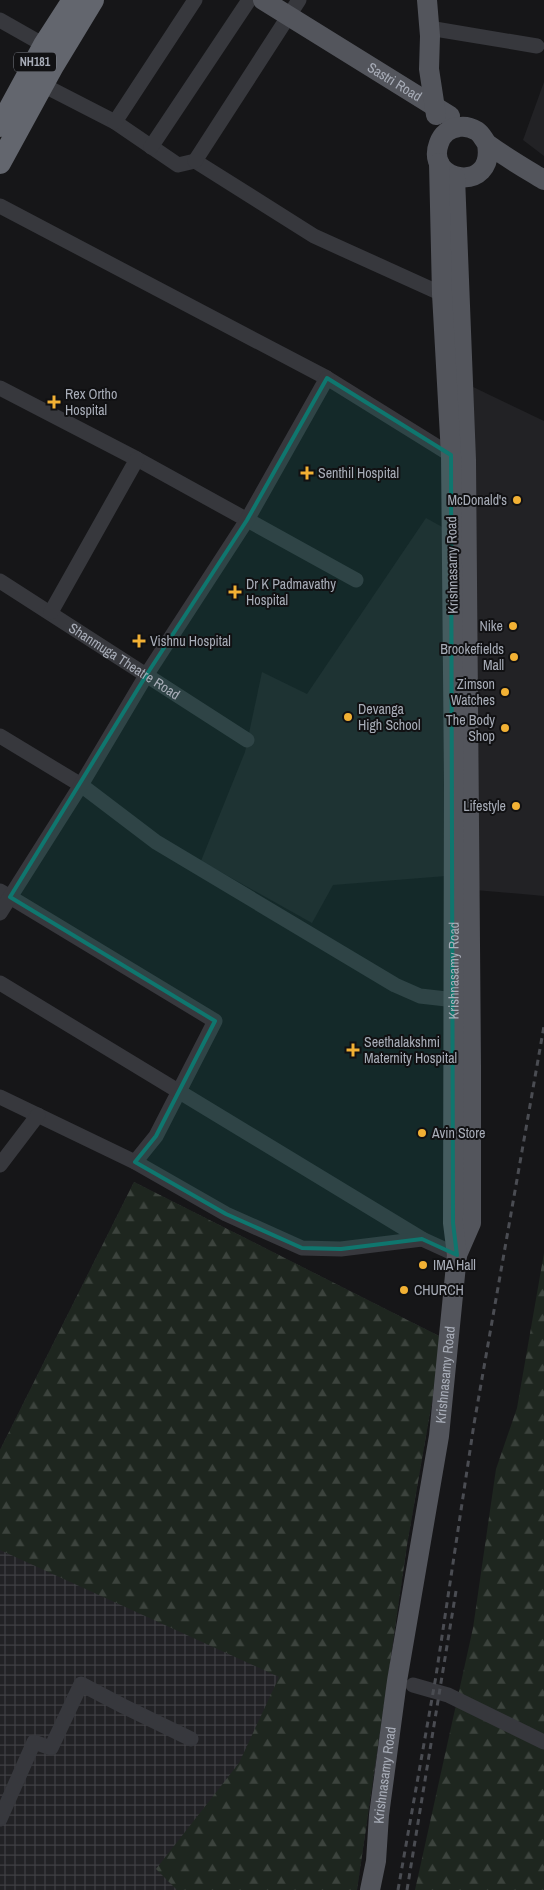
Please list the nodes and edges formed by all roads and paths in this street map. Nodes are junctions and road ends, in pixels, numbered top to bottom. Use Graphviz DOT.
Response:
graph roads {
  1 [pos="74,0"];
  2 [pos="93,0"];
  3 [pos="195,0"];
  4 [pos="249,0"];
  5 [pos="263,0"];
  6 [pos="426,0"];
  7 [pos="293,8"];
  8 [pos="0,20"];
  9 [pos="430,32"];
  10 [pos="44,45"];
  11 [pos="537,46"];
  12 [pos="43,85"];
  13 [pos="115,122"];
  14 [pos="443,122"];
  15 [pos="0,126"];
  16 [pos="487,144"];
  17 [pos="151,147"];
  18 [pos="195,161"];
  19 [pos="0,163"];
  20 [pos="440,163"];
  21 [pos="483,168"];
  22 [pos="455,177"];
  23 [pos="544,181"];
  24 [pos="0,206"];
  25 [pos="442,294"];
  26 [pos="327,378"];
  27 [pos="0,388"];
  28 [pos="451,455"];
  29 [pos="137,459"];
  30 [pos="247,520"];
  31 [pos="356,580"];
  32 [pos="0,581"];
  33 [pos="51,612"];
  34 [pos="147,674"];
  35 [pos="0,736"];
  36 [pos="247,740"];
  37 [pos="81,785"];
  38 [pos="5,894"];
  39 [pos="0,912"];
  40 [pos="0,983"];
  41 [pos="462,1001"];
  42 [pos="180,1092"];
  43 [pos="0,1097"];
  44 [pos="38,1114"];
  45 [pos="135,1162"];
  46 [pos="0,1165"];
  47 [pos="422,1240"];
  48 [pos="457,1255"];
  49 [pos="413,1685"];
  50 [pos="191,1739"];
  51 [pos="544,1742"];
  52 [pos="0,1819"];
  53 [pos="370,1890"];
  1 -- 10 [label="highway, NH181"];
  2 -- 12 [label="highway, NH181"];
  3 -- 13 [label="street"];
  4 -- 17 [label="street"];
  5 -- 7 [label="main road, Sastri Road"];
  6 -- 9 [label="main road"];
  7 -- 14 [label="main road, Sastri Road"];
  7 -- 18 [label="street"];
  8 -- 10 [label="street"];
  9 -- 11 [label="street"];
  9 -- 14 [label="main road"];
  10 -- 15 [label="highway, NH181"];
  12 -- 13 [label="street"];
  12 -- 19 [label="highway, NH181"];
  13 -- 17 [label="street"];
  14 -- 16 [label="main road"];
  14 -- 20 [label="main road"];
  16 -- 21 [label="main road"];
  16 -- 23 [label="main road"];
  17 -- 18 [label="street"];
  18 -- 25 [label="street"];
  20 -- 22 [label="main road"];
  20 -- 25 [label="main road, Krishnasamy Road"];
  21 -- 22 [label="main road"];
  21 -- 23 [label="main road"];
  22 -- 41 [label="main road"];
  24 -- 26 [label="street"];
  25 -- 28 [label="main road, Krishnasamy Road"];
  26 -- 28 [label="street"];
  26 -- 30 [label="street"];
  27 -- 29 [label="street"];
  28 -- 41 [label="main road, Krishnasamy Road"];
  29 -- 30 [label="street"];
  29 -- 33 [label="street"];
  30 -- 31 [label="street"];
  30 -- 34 [label="street"];
  32 -- 33 [label="street, Shanmuga Theatre Road"];
  33 -- 34 [label="street, Shanmuga Theatre Road"];
  34 -- 36 [label="street, Shanmuga Theatre Road"];
  34 -- 37 [label="street"];
  35 -- 37 [label="street"];
  37 -- 38 [label="street"];
  37 -- 41 [label="street"];
  38 -- 39 [label="street"];
  38 -- 42 [label="street"];
  40 -- 42 [label="street"];
  41 -- 48 [label="main road, Krishnasamy Road"];
  42 -- 45 [label="street"];
  42 -- 47 [label="street"];
  43 -- 44 [label="street"];
  44 -- 45 [label="street"];
  44 -- 46 [label="street"];
  45 -- 47 [label="street"];
  47 -- 48 [label="street"];
  48 -- 53 [label="main road, Krishnasamy Road"];
  49 -- 51 [label="street"];
  50 -- 52 [label="street"];
}
